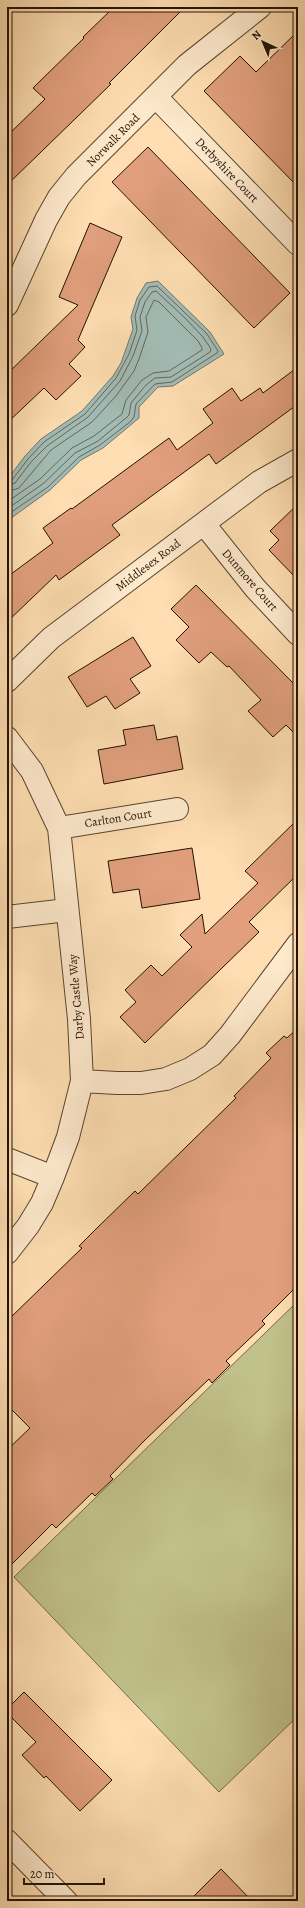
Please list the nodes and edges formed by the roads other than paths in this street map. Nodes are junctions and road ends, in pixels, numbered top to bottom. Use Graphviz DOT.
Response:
graph roads {
  1 [pos="260,7"];
  2 [pos="156,97"];
  3 [pos="298,244"];
  4 [pos="7,305"];
  5 [pos="298,460"];
  6 [pos="204,524"];
  7 [pos="298,634"];
  8 [pos="7,681"];
  9 [pos="7,738"];
  10 [pos="177,809"];
  11 [pos="59,828"];
  12 [pos="67,910"];
  13 [pos="7,917"];
  14 [pos="298,944"];
  15 [pos="82,1080"];
  16 [pos="7,1159"];
  17 [pos="53,1178"];
  18 [pos="7,1253"];
  19 [pos="7,1840"];
  20 [pos="66,1901"];
  1 -- 2 [label="street, Norwalk Road"];
  2 -- 3 [label="street, Derbyshire Court"];
  2 -- 4 [label="street, Norwalk Road"];
  5 -- 6 [label="street, Middlesex Road"];
  6 -- 7 [label="street, Dunmore Court"];
  6 -- 8 [label="street, Middlesex Road"];
  9 -- 11 [label="street, Darby Castle Way"];
  10 -- 11 [label="street, Carlton Court"];
  11 -- 12 [label="street, Darby Castle Way"];
  12 -- 13 [label="street"];
  12 -- 15 [label="street, Darby Castle Way"];
  14 -- 15 [label="street"];
  15 -- 17 [label="street, Darby Castle Way"];
  16 -- 17 [label="street"];
  17 -- 18 [label="street, Darby Castle Way"];
  19 -- 20 [label="street"];
}
